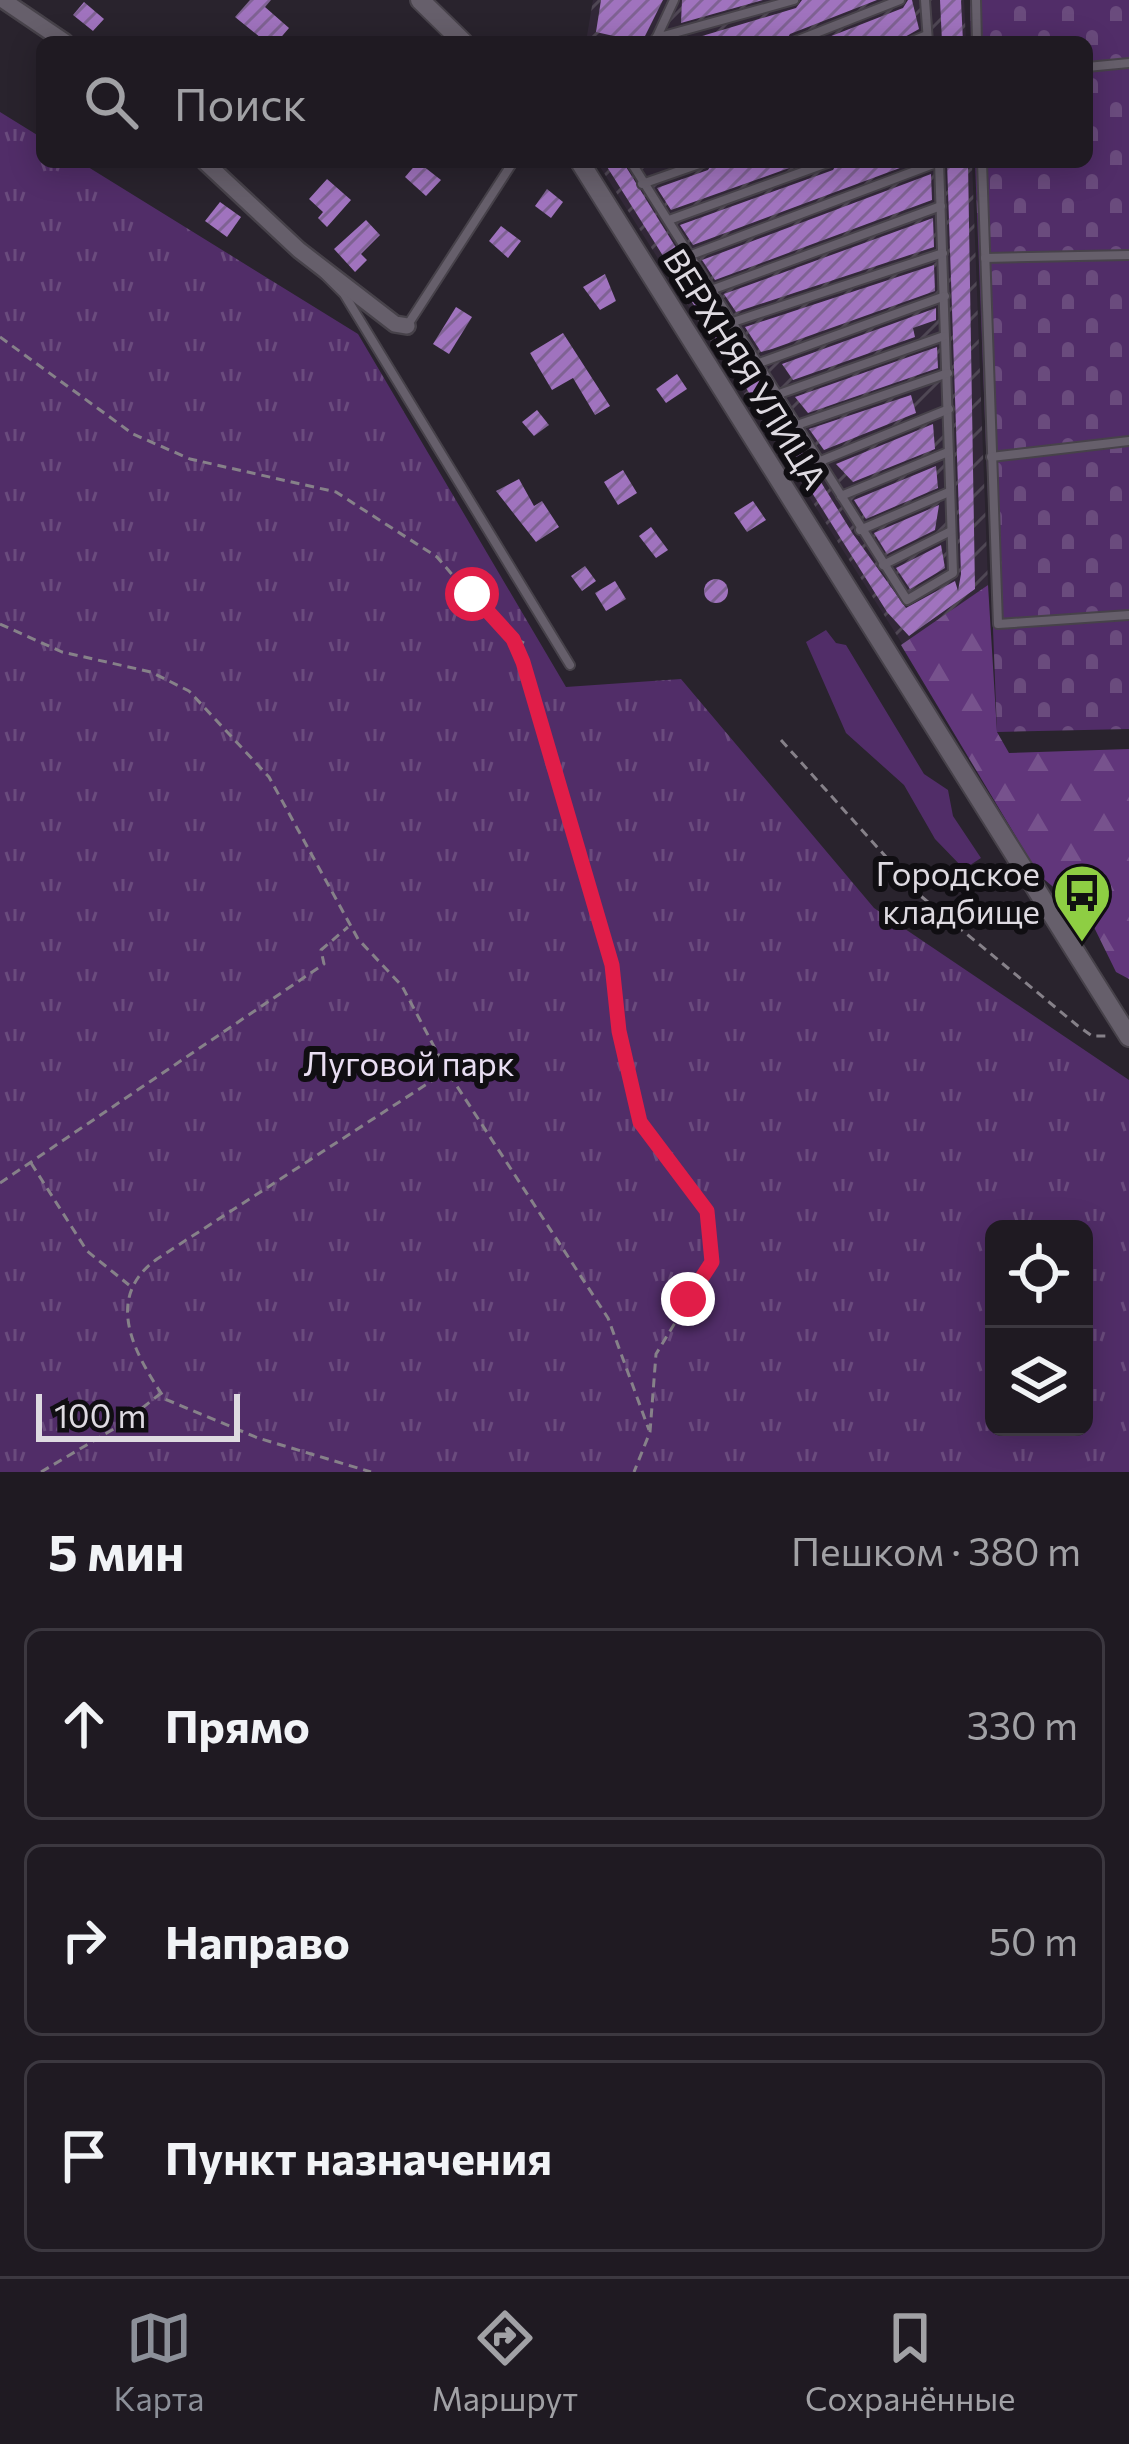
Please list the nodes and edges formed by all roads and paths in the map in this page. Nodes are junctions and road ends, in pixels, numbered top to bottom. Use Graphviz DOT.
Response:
graph roads {
  1 [pos="3,0"];
  2 [pos="420,0"];
  3 [pos="674,0"];
  4 [pos="794,0"];
  5 [pos="900,0"];
  6 [pos="925,0"];
  7 [pos="976,0"];
  8 [pos="56,36"];
  9 [pos="457,36"];
  10 [pos="657,36"];
  11 [pos="669,36"];
  12 [pos="808,36"];
  13 [pos="927,36"];
  14 [pos="977,36"];
  15 [pos="1129,63"];
  16 [pos="1093,66"];
  17 [pos="211,168"];
  18 [pos="509,168"];
  19 [pos="590,168"];
  20 [pos="634,168"];
  21 [pos="688,168"];
  22 [pos="813,168"];
  23 [pos="923,168"];
  24 [pos="939,168"];
  25 [pos="982,168"];
  26 [pos="642,184"];
  27 [pos="941,206"];
  28 [pos="669,220"];
  29 [pos="943,253"];
  30 [pos="691,255"];
  31 [pos="1129,255"];
  32 [pos="986,258"];
  33 [pos="317,264"];
  34 [pos="711,290"];
  35 [pos="944,296"];
  36 [pos="730,323"];
  37 [pos="407,326"];
  38 [pos="944,336"];
  39 [pos="0,338"];
  40 [pos="759,363"];
  41 [pos="948,373"];
  42 [pos="779,394"];
  43 [pos="949,409"];
  44 [pos="794,426"];
  45 [pos="1129,441"];
  46 [pos="947,452"];
  47 [pos="991,457"];
  48 [pos="818,462"];
  49 [pos="949,492"];
  50 [pos="841,496"];
  51 [pos="860,530"];
  52 [pos="951,531"];
  53 [pos="882,565"];
  54 [pos="1129,615"];
  55 [pos="0,624"];
  56 [pos="513,639"];
  57 [pos="524,643"];
  58 [pos="570,665"];
  59 [pos="782,740"];
  60 [pos="350,926"];
  61 [pos="1127,1035"];
  62 [pos="447,1071"];
  63 [pos="30,1162"];
  64 [pos="0,1183"];
  65 [pos="129,1285"];
  66 [pos="161,1393"];
  67 [pos="650,1432"];
  68 [pos="40,1472"];
  69 [pos="371,1472"];
  70 [pos="634,1472"];
  1 -- 8 [label="street"];
  2 -- 9 [label="street"];
  3 -- 10 [label="lane"];
  4 -- 11 [label="lane"];
  5 -- 12 [label="lane"];
  6 -- 13 [label="lane"];
  7 -- 14 [label="lane"];
  15 -- 16 [label="lane"];
  17 -- 33 [label="street"];
  18 -- 37 [label="lane"];
  19 -- 61 [label="street, ВЕРХНЯЯ УЛИЦА"];
  20 -- 26 [label="lane"];
  21 -- 26 [label="lane"];
  22 -- 28 [label="lane"];
  23 -- 30 [label="lane"];
  24 -- 27 [label="lane"];
  25 -- 32 [label="lane"];
  26 -- 28 [label="lane"];
  27 -- 29 [label="lane"];
  27 -- 34 [label="lane"];
  28 -- 30 [label="lane"];
  29 -- 35 [label="lane"];
  29 -- 36 [label="lane"];
  30 -- 34 [label="lane"];
  31 -- 32 [label="lane"];
  32 -- 47 [label="lane"];
  33 -- 37 [label="street"];
  33 -- 58 [label="lane"];
  34 -- 36 [label="lane"];
  35 -- 38 [label="lane"];
  35 -- 40 [label="lane"];
  36 -- 40 [label="lane"];
  38 -- 41 [label="lane"];
  38 -- 42 [label="lane"];
  39 -- 56 [label="path"];
  40 -- 42 [label="lane"];
  41 -- 43 [label="lane"];
  41 -- 44 [label="lane"];
  42 -- 44 [label="lane"];
  43 -- 46 [label="lane"];
  43 -- 48 [label="lane"];
  44 -- 48 [label="lane"];
  45 -- 47 [label="lane"];
  46 -- 49 [label="lane"];
  46 -- 50 [label="lane"];
  47 -- 54 [label="lane"];
  48 -- 50 [label="lane"];
  49 -- 51 [label="lane"];
  49 -- 52 [label="lane"];
  50 -- 51 [label="lane"];
  51 -- 53 [label="lane"];
  52 -- 53 [label="lane"];
  52 -- 53 [label="lane"];
  55 -- 60 [label="path"];
  56 -- 57 [label="path"];
  56 -- 67 [label="path"];
  59 -- 61 [label="path"];
  60 -- 62 [label="path"];
  60 -- 63 [label="path"];
  62 -- 65 [label="path"];
  62 -- 67 [label="path"];
  63 -- 64 [label="path"];
  63 -- 65 [label="path"];
  65 -- 66 [label="path"];
  66 -- 68 [label="path"];
  66 -- 69 [label="path"];
  67 -- 70 [label="path"];
}
